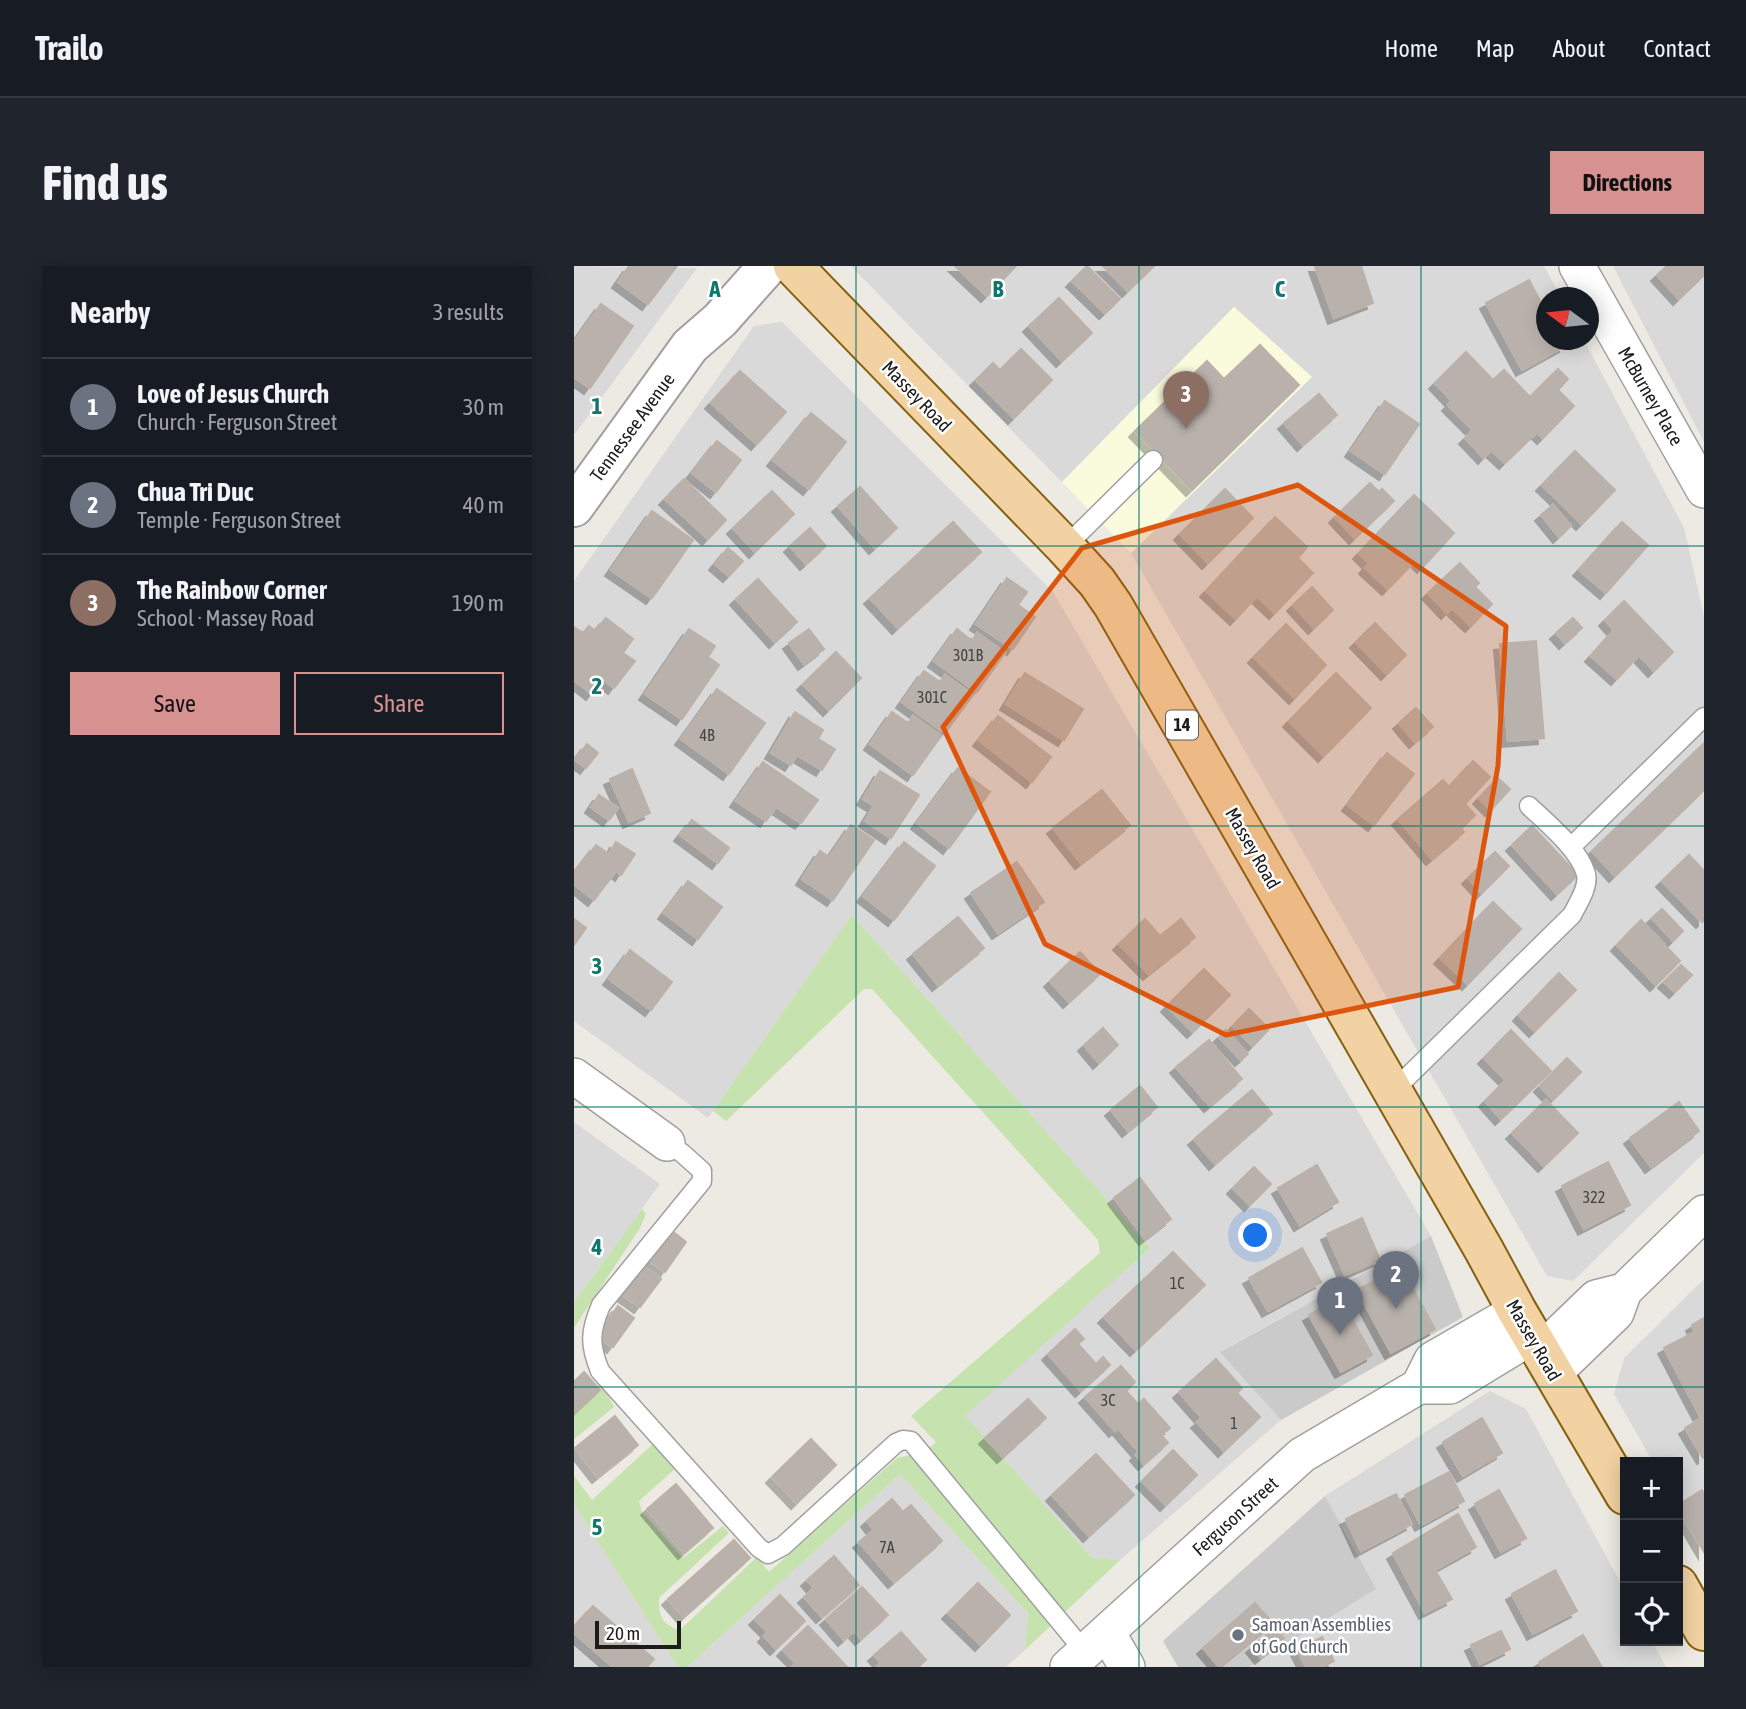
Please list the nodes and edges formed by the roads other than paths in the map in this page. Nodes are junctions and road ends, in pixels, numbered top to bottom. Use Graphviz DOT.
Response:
graph roads {
  1 [pos="732,266"];
  2 [pos="768,266"];
  3 [pos="793,266"];
  4 [pos="1577,266"];
  5 [pos="690,346"];
  6 [pos="1153,460"];
  7 [pos="1704,490"];
  8 [pos="574,507"];
  9 [pos="1065,547"];
  10 [pos="1704,717"];
  11 [pos="1529,806"];
  12 [pos="1571,847"];
  13 [pos="574,1076"];
  14 [pos="1393,1091"];
  15 [pos="667,1143"];
  16 [pos="1704,1213"];
  17 [pos="1536,1343"];
  18 [pos="1620,1486"];
  19 [pos="1683,1595"];
  20 [pos="1704,1631"];
  21 [pos="1087,1650"];
  22 [pos="1127,1667"];
  1 -- 5 [label="street, Tennessee Avenue"];
  2 -- 5 [label="street, Tennessee Avenue"];
  3 -- 9 [label="main road, Massey Road / 14"];
  4 -- 7 [label="street, McBurney Place"];
  5 -- 8 [label="street, Tennessee Avenue"];
  6 -- 9 [label="lane"];
  9 -- 14 [label="main road, Massey Road / 14"];
  10 -- 12 [label="lane"];
  11 -- 12 [label="lane"];
  12 -- 14 [label="lane"];
  13 -- 15 [label="street"];
  14 -- 17 [label="main road, Massey Road / 14"];
  15 -- 21 [label="lane"];
  16 -- 17 [label="street, Ferguson Street"];
  17 -- 18 [label="main road, Massey Road / 14"];
  17 -- 21 [label="street, Ferguson Street"];
  19 -- 20 [label="main road"];
  21 -- 22 [label="street"];
}
